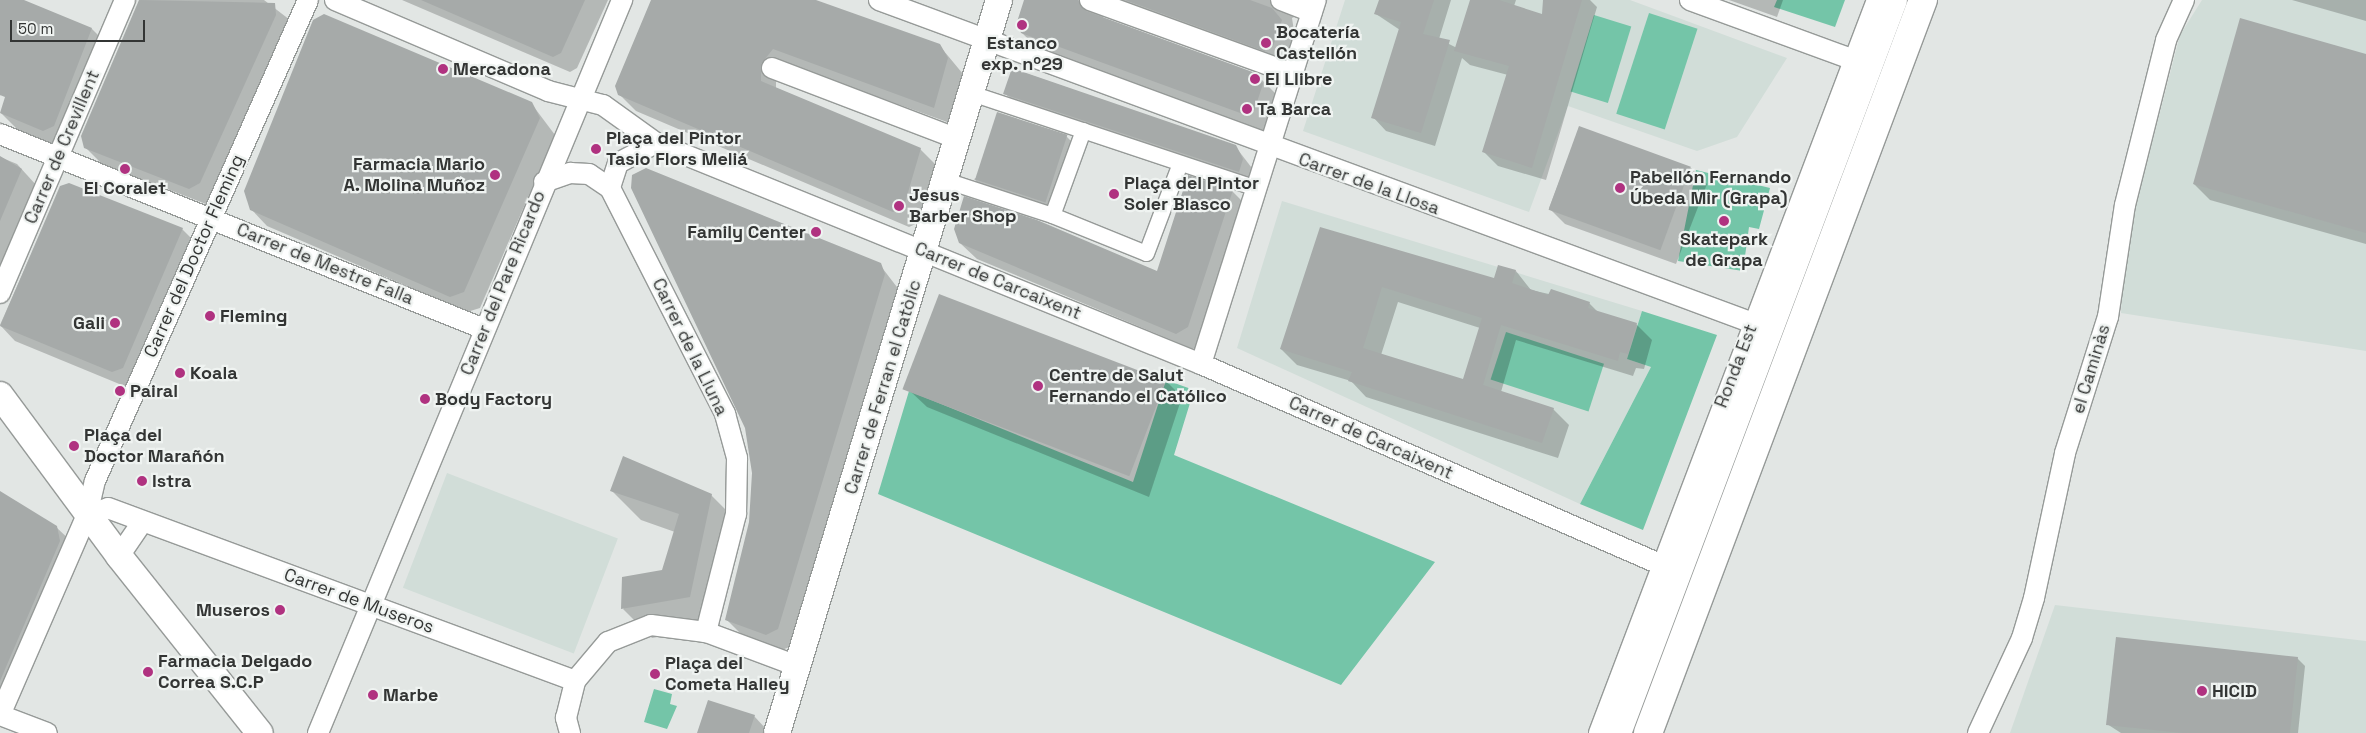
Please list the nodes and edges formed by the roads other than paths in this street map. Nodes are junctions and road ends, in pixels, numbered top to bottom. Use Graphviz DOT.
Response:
graph roads {
  1 [pos="124,0"];
  2 [pos="308,0"];
  3 [pos="335,0"];
  4 [pos="622,0"];
  5 [pos="878,0"];
  6 [pos="999,0"];
  7 [pos="1090,0"];
  8 [pos="1281,0"];
  9 [pos="1690,0"];
  10 [pos="1877,0"];
  11 [pos="1892,0"];
  12 [pos="1923,0"];
  13 [pos="2184,0"];
  14 [pos="1314,6"];
  15 [pos="987,40"];
  16 [pos="1852,59"];
  17 [pos="772,68"];
  18 [pos="1293,74"];
  19 [pos="971,93"];
  20 [pos="580,102"];
  21 [pos="1083,130"];
  22 [pos="0,134"];
  23 [pos="958,139"];
  24 [pos="656,143"];
  25 [pos="1270,145"];
  26 [pos="58,156"];
  27 [pos="1180,163"];
  28 [pos="946,180"];
  29 [pos="544,182"];
  30 [pos="610,188"];
  31 [pos="1257,188"];
  32 [pos="1052,215"];
  33 [pos="210,218"];
  34 [pos="924,250"];
  35 [pos="0,294"];
  36 [pos="1753,322"];
  37 [pos="484,328"];
  38 [pos="1201,364"];
  39 [pos="0,395"];
  40 [pos="87,515"];
  41 [pos="142,521"];
  42 [pos="119,556"];
  43 [pos="1662,565"];
  44 [pos="370,605"];
  45 [pos="706,632"];
  46 [pos="797,666"];
  47 [pos="575,681"];
  48 [pos="0,715"];
  49 [pos="47,733"];
  50 [pos="260,733"];
  51 [pos="318,733"];
  52 [pos="570,733"];
  53 [pos="777,733"];
  54 [pos="1599,733"];
  55 [pos="1618,733"];
  56 [pos="1648,733"];
  57 [pos="1978,733"];
  1 -- 26 [label="street, Carrer de Crevillent"];
  2 -- 33 [label="street, Carrer del Doctor Fleming"];
  3 -- 20 [label="street, Carrer de Carcaixent"];
  4 -- 20 [label="street, Carrer del Pare Ricardo"];
  5 -- 15 [label="street, Carrer de la Llosa"];
  6 -- 15 [label="street, Carrer de Ferran el Catòlic"];
  7 -- 18 [label="street"];
  8 -- 14 [label="street"];
  9 -- 16 [label="street"];
  10 -- 16 [label="street, Ronda Est"];
  11 -- 55 [label="main road, Ronda Est"];
  12 -- 56 [label="main road"];
  13 -- 57 [label="street, el Caminàs"];
  14 -- 18 [label="street"];
  15 -- 19 [label="street, Carrer de Ferran el Catòlic"];
  15 -- 25 [label="street, Carrer de la Llosa"];
  16 -- 36 [label="street, Ronda Est"];
  17 -- 23 [label="street"];
  18 -- 25 [label="street"];
  19 -- 21 [label="street"];
  19 -- 23 [label="street, Carrer de Ferran el Catòlic"];
  20 -- 24 [label="street, Carrer de Carcaixent"];
  20 -- 29 [label="street, Carrer del Pare Ricardo"];
  21 -- 27 [label="street"];
  21 -- 32 [label="street"];
  22 -- 26 [label="street, Carrer de Mestre Falla"];
  23 -- 28 [label="street, Carrer de Ferran el Catòlic"];
  24 -- 30 [label="street"];
  24 -- 34 [label="street, Carrer de Carcaixent"];
  25 -- 31 [label="street"];
  25 -- 36 [label="street, Carrer de la Llosa"];
  26 -- 33 [label="street, Carrer de Mestre Falla"];
  26 -- 35 [label="street, Carrer de Crevillent"];
  27 -- 31 [label="street"];
  27 -- 32 [label="street"];
  28 -- 32 [label="street"];
  28 -- 34 [label="street, Carrer de Ferran el Catòlic"];
  29 -- 30 [label="street, Carrer de la Lluna"];
  29 -- 37 [label="street, Carrer del Pare Ricardo"];
  30 -- 45 [label="street, Carrer de la Lluna"];
  31 -- 38 [label="street"];
  33 -- 37 [label="street, Carrer de Mestre Falla"];
  33 -- 40 [label="street, Carrer del Doctor Fleming"];
  34 -- 38 [label="street, Carrer de Carcaixent"];
  34 -- 46 [label="street, Carrer de Ferran el Catòlic"];
  36 -- 43 [label="street, Ronda Est"];
  37 -- 44 [label="street, Carrer del Pare Ricardo"];
  38 -- 43 [label="street, Carrer de Carcaixent"];
  39 -- 40 [label="street"];
  40 -- 41 [label="street, Carrer de Museros"];
  40 -- 42 [label="street"];
  40 -- 48 [label="street, Carrer del Doctor Fleming"];
  41 -- 42 [label="street"];
  41 -- 44 [label="street, Carrer de Museros"];
  42 -- 50 [label="street"];
  43 -- 54 [label="street, Ronda Est"];
  44 -- 47 [label="street, Carrer de Museros"];
  44 -- 51 [label="street, Carrer del Pare Ricardo"];
  45 -- 46 [label="street"];
  45 -- 47 [label="street"];
  46 -- 53 [label="street, Carrer de Ferran el Catòlic"];
  47 -- 52 [label="street"];
  48 -- 49 [label="street"];
}
